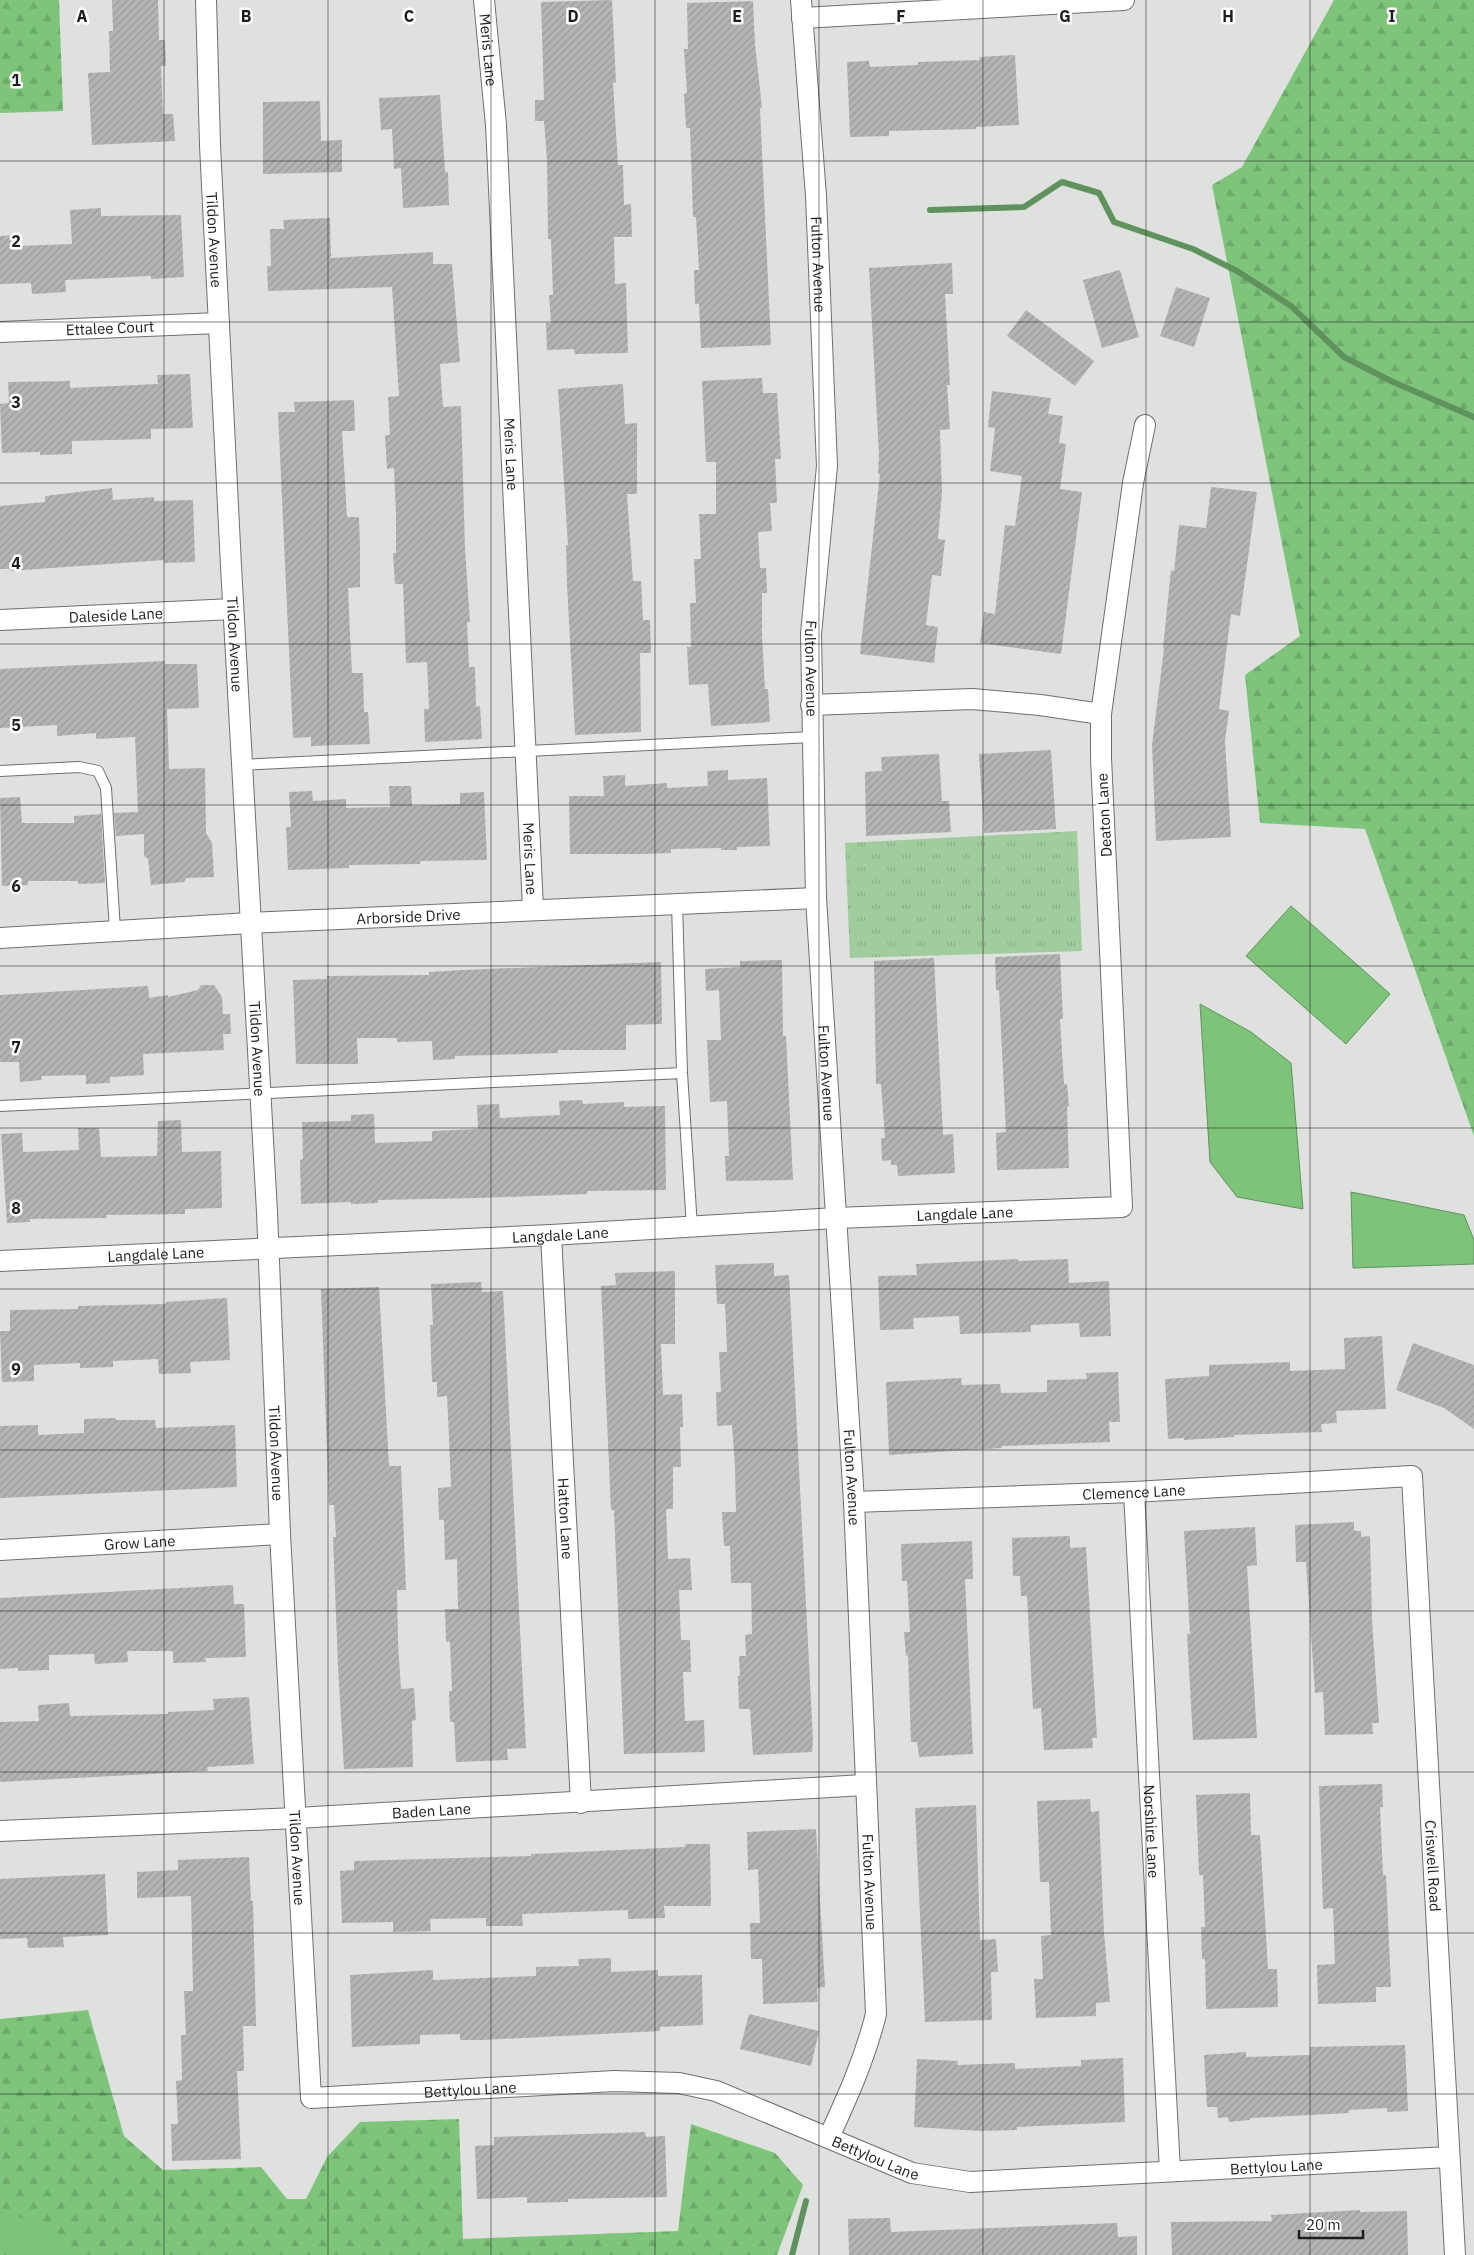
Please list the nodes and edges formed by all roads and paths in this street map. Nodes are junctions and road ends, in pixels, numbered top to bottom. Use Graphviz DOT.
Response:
graph roads {
  1 [pos="206,0"];
  2 [pos="484,0"];
  3 [pos="1124,0"];
  4 [pos="801,9"];
  5 [pos="219,323"];
  6 [pos="0,332"];
  7 [pos="1145,426"];
  8 [pos="233,610"];
  9 [pos="0,620"];
  10 [pos="811,705"];
  11 [pos="1101,714"];
  12 [pos="812,737"];
  13 [pos="525,750"];
  14 [pos="241,765"];
  15 [pos="0,771"];
  16 [pos="816,898"];
  17 [pos="677,904"];
  18 [pos="533,909"];
  19 [pos="250,922"];
  20 [pos="115,930"];
  21 [pos="0,938"];
  22 [pos="682,1073"];
  23 [pos="260,1093"];
  24 [pos="0,1106"];
  25 [pos="1122,1207"];
  26 [pos="836,1218"];
  27 [pos="692,1227"];
  28 [pos="551,1235"];
  29 [pos="269,1248"];
  30 [pos="0,1261"];
  31 [pos="1412,1476"];
  32 [pos="1134,1492"];
  33 [pos="854,1502"];
  34 [pos="280,1534"];
  35 [pos="0,1550"];
  36 [pos="864,1785"];
  37 [pos="581,1803"];
  38 [pos="297,1818"];
  39 [pos="0,1831"];
  40 [pos="311,2098"];
  41 [pos="829,2137"];
  42 [pos="1450,2157"];
  43 [pos="1170,2171"];
  44 [pos="1455,2255"];
  1 -- 5 [label="street, Tildon Avenue"];
  2 -- 13 [label="street, Meris Lane"];
  3 -- 4 [label="street"];
  4 -- 10 [label="street, Fulton Avenue"];
  5 -- 6 [label="street, Ettalee Court"];
  5 -- 8 [label="street, Tildon Avenue"];
  7 -- 11 [label="street, Deaton Lane"];
  8 -- 9 [label="street, Daleside Lane"];
  8 -- 14 [label="street, Tildon Avenue"];
  10 -- 11 [label="street"];
  10 -- 12 [label="street, Fulton Avenue"];
  11 -- 25 [label="street, Deaton Lane"];
  12 -- 13 [label="lane"];
  12 -- 16 [label="street, Fulton Avenue"];
  13 -- 14 [label="lane"];
  13 -- 18 [label="street, Meris Lane"];
  14 -- 19 [label="street, Tildon Avenue"];
  15 -- 20 [label="lane"];
  16 -- 17 [label="street, Arborside Drive"];
  16 -- 26 [label="street, Fulton Avenue"];
  17 -- 18 [label="street, Arborside Drive"];
  17 -- 22 [label="lane"];
  18 -- 19 [label="street, Arborside Drive"];
  19 -- 20 [label="street, Arborside Drive"];
  19 -- 23 [label="street, Tildon Avenue"];
  20 -- 21 [label="street, Arborside Drive"];
  22 -- 23 [label="lane"];
  22 -- 27 [label="lane"];
  23 -- 24 [label="lane"];
  23 -- 29 [label="street, Tildon Avenue"];
  25 -- 26 [label="street, Langdale Lane"];
  26 -- 27 [label="street, Langdale Lane"];
  26 -- 33 [label="street, Fulton Avenue"];
  27 -- 28 [label="street, Langdale Lane"];
  28 -- 29 [label="street, Langdale Lane"];
  28 -- 37 [label="street, Hatton Lane"];
  29 -- 30 [label="street, Langdale Lane"];
  29 -- 34 [label="street, Tildon Avenue"];
  31 -- 32 [label="street, Clemence Lane"];
  31 -- 42 [label="street, Criswell Road"];
  32 -- 33 [label="street, Clemence Lane"];
  32 -- 43 [label="street, Norshire Lane"];
  33 -- 36 [label="street, Fulton Avenue"];
  34 -- 35 [label="street, Grow Lane"];
  34 -- 38 [label="street, Tildon Avenue"];
  36 -- 37 [label="street, Baden Lane"];
  36 -- 41 [label="street, Fulton Avenue"];
  37 -- 38 [label="street, Baden Lane"];
  38 -- 39 [label="street, Baden Lane"];
  38 -- 40 [label="street, Tildon Avenue"];
  40 -- 41 [label="street, Bettylou Lane"];
  41 -- 43 [label="street, Bettylou Lane"];
  42 -- 43 [label="street, Bettylou Lane"];
  42 -- 44 [label="street, Criswell Road"];
}
